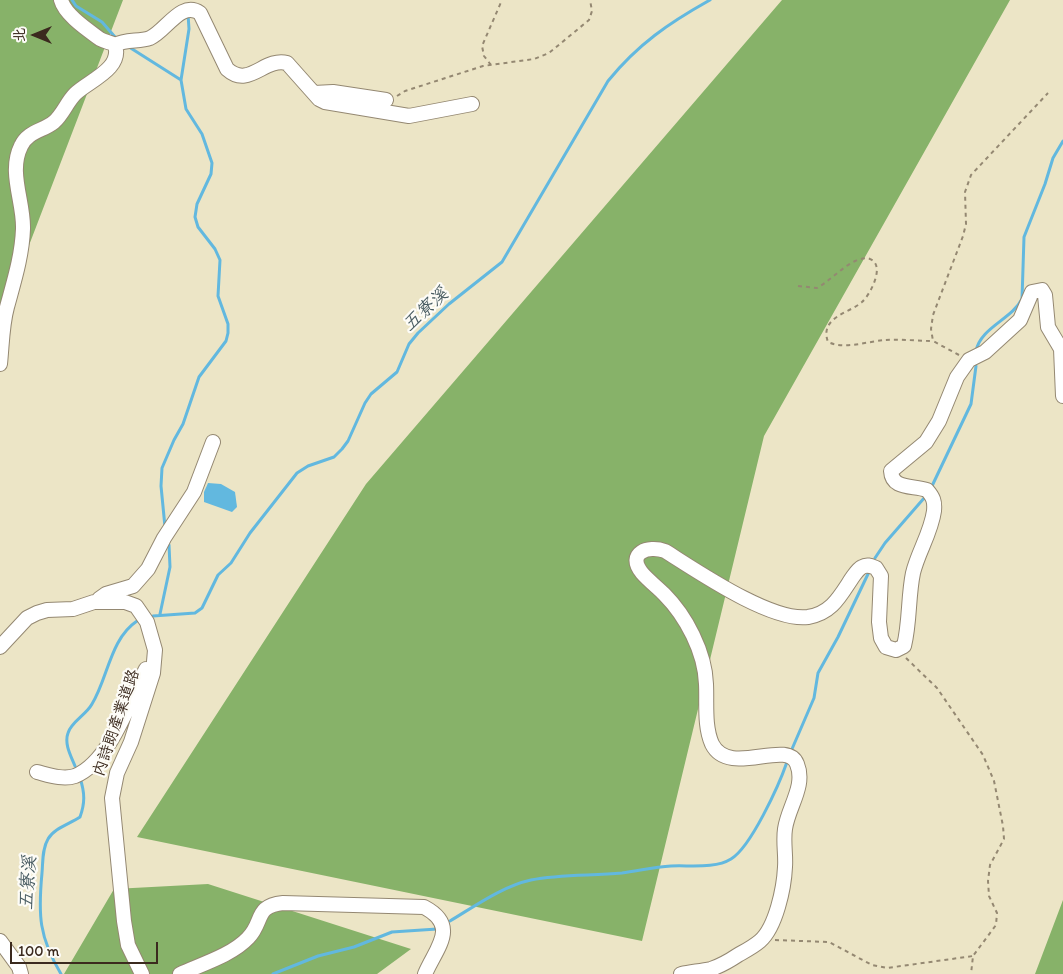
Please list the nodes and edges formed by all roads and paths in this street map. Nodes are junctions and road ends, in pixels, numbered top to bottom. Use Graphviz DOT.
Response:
graph roads {
  1 [pos="61,0"];
  2 [pos="502,0"];
  3 [pos="590,0"];
  4 [pos="115,45"];
  5 [pos="492,65"];
  6 [pos="314,93"];
  7 [pos="1048,93"];
  8 [pos="386,100"];
  9 [pos="472,104"];
  10 [pos="798,286"];
  11 [pos="934,341"];
  12 [pos="969,360"];
  13 [pos="0,364"];
  14 [pos="1063,396"];
  15 [pos="212,442"];
  16 [pos="94,602"];
  17 [pos="0,647"];
  18 [pos="155,650"];
  19 [pos="896,650"];
  20 [pos="37,772"];
  21 [pos="761,940"];
  22 [pos="0,941"];
  23 [pos="973,956"];
  24 [pos="21,974"];
  25 [pos="142,974"];
  26 [pos="180,974"];
  27 [pos="425,974"];
  28 [pos="681,974"];
  29 [pos="971,974"];
  1 -- 4 [label="lane"];
  2 -- 5 [label="path"];
  3 -- 5 [label="path"];
  4 -- 6 [label="lane"];
  4 -- 13 [label="lane"];
  5 -- 8 [label="path"];
  6 -- 8 [label="lane"];
  6 -- 9 [label="lane"];
  7 -- 11 [label="path"];
  10 -- 11 [label="path"];
  11 -- 12 [label="path"];
  12 -- 14 [label="lane"];
  12 -- 19 [label="lane"];
  15 -- 16 [label="lane"];
  16 -- 17 [label="lane, 內詩朗產業道路"];
  16 -- 18 [label="lane, 內詩朗產業道路"];
  18 -- 20 [label="lane"];
  18 -- 25 [label="lane, 內詩朗產業道路"];
  19 -- 21 [label="lane"];
  19 -- 23 [label="path"];
  21 -- 23 [label="path"];
  21 -- 28 [label="lane"];
  22 -- 24 [label="lane"];
  23 -- 29 [label="path"];
  26 -- 27 [label="lane"];
}
